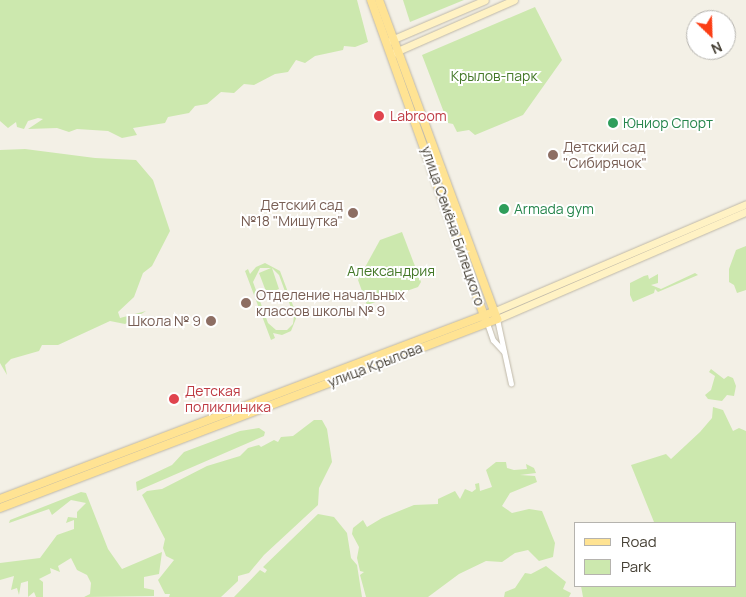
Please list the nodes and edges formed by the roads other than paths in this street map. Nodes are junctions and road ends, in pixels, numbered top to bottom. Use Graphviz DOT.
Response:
graph roads {
  1 [pos="371,0"];
  2 [pos="379,0"];
  3 [pos="485,0"];
  4 [pos="514,0"];
  5 [pos="390,40"];
  6 [pos="394,52"];
  7 [pos="746,204"];
  8 [pos="746,212"];
  9 [pos="495,316"];
  10 [pos="485,319"];
  11 [pos="506,354"];
  12 [pos="511,384"];
  13 [pos="89,470"];
  14 [pos="0,499"];
  15 [pos="0,508"];
  1 -- 5 [label="main road, улица Семёна Билецкого"];
  2 -- 5 [label="main road, улица Семёна Билецкого"];
  3 -- 5 [label="main road"];
  4 -- 6 [label="main road"];
  5 -- 6 [label="main road, улица Семёна Билецкого"];
  6 -- 9 [label="main road, улица Семёна Билецкого"];
  6 -- 10 [label="main road, улица Семёна Билецкого"];
  7 -- 9 [label="main road, улица Крылова"];
  8 -- 9 [label="main road, улица Крылова"];
  9 -- 10 [label="main road, улица Крылова"];
  9 -- 11 [label="street"];
  10 -- 11 [label="street, улица Семёна Билецкого"];
  10 -- 13 [label="main road, улица Крылова"];
  11 -- 12 [label="street, улица Семёна Билецкого"];
  13 -- 14 [label="main road, улица Крылова"];
  13 -- 15 [label="main road, улица Крылова"];
}
